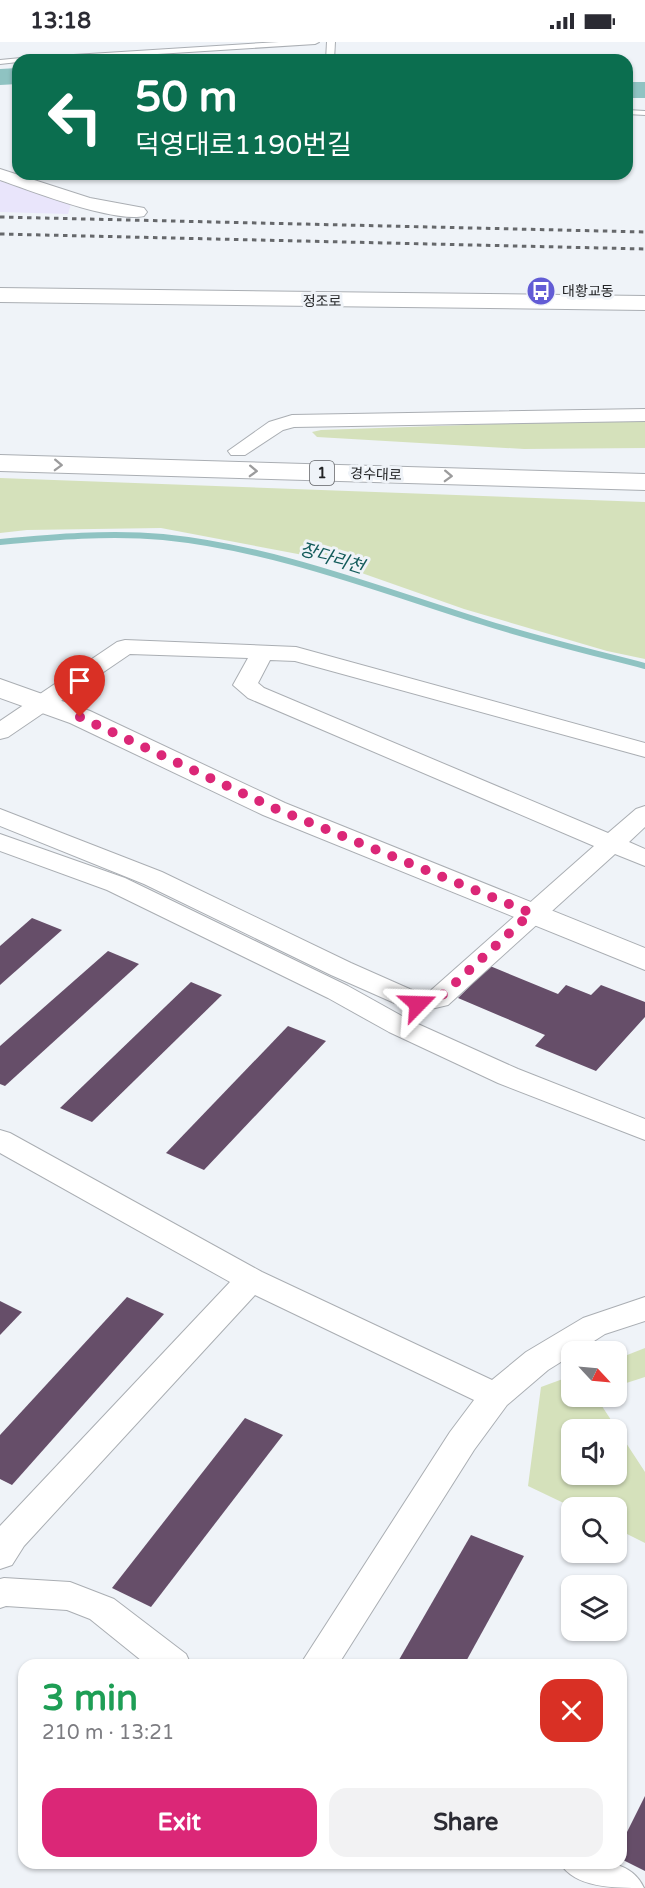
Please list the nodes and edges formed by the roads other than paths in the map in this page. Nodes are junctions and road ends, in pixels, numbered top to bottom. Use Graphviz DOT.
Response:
graph roads {
  1 [pos="315,42"];
  2 [pos="122,54"];
  3 [pos="13,180"];
  4 [pos="138,212"];
  5 [pos="0,295"];
  6 [pos="645,303"];
  7 [pos="645,415"];
  8 [pos="0,443"];
  9 [pos="238,451"];
  10 [pos="645,460"];
  11 [pos="0,463"];
  12 [pos="645,482"];
  13 [pos="263,652"];
  14 [pos="0,688"];
  15 [pos="44,704"];
  16 [pos="0,732"];
  17 [pos="645,750"];
  18 [pos="645,814"];
  19 [pos="0,817"];
  20 [pos="0,842"];
  21 [pos="611,844"];
  22 [pos="645,858"];
  23 [pos="531,913"];
  24 [pos="645,960"];
  25 [pos="645,1130"];
  26 [pos="0,1140"];
  27 [pos="251,1280"];
  28 [pos="645,1309"];
  29 [pos="495,1396"];
  30 [pos="0,1555"];
  31 [pos="0,1594"];
  32 [pos="165,1659"];
  33 [pos="322,1659"];
  34 [pos="590,1869"];
  35 [pos="626,1888"];
  1 -- 2 [label="lane"];
  3 -- 4 [label="street"];
  5 -- 6 [label="street, 정조로"];
  7 -- 9 [label="street"];
  8 -- 9 [label="street, 경수대로 / 1"];
  9 -- 10 [label="street, 경수대로 / 1"];
  11 -- 12 [label="street, 경수대로 / 1, one-way"];
  13 -- 15 [label="street"];
  13 -- 17 [label="street"];
  13 -- 21 [label="street"];
  14 -- 15 [label="street"];
  15 -- 16 [label="street"];
  15 -- 23 [label="street"];
  18 -- 21 [label="street"];
  19 -- 23 [label="street"];
  20 -- 25 [label="street"];
  21 -- 22 [label="street"];
  21 -- 23 [label="street"];
  23 -- 24 [label="street"];
  26 -- 27 [label="street"];
  27 -- 29 [label="street"];
  27 -- 30 [label="street"];
  28 -- 29 [label="street"];
  29 -- 33 [label="street"];
  31 -- 32 [label="street"];
  34 -- 35 [label="street"];
}
